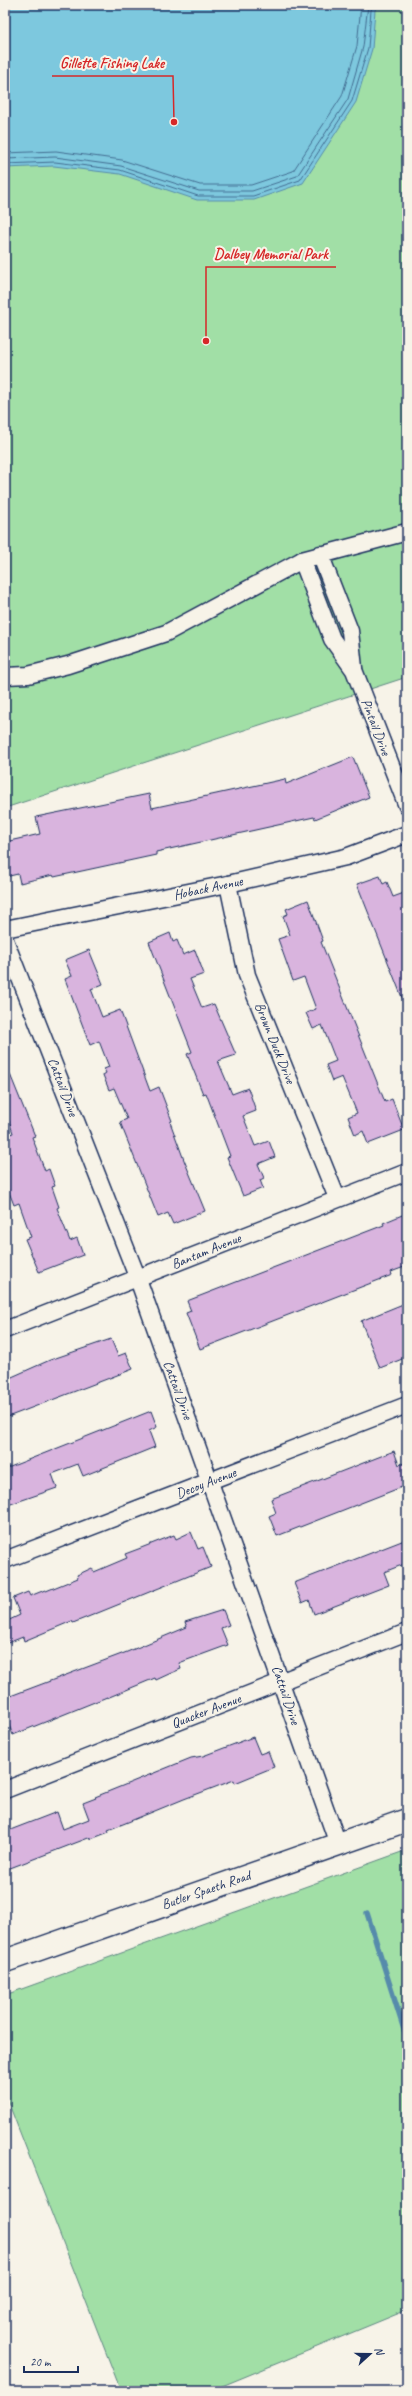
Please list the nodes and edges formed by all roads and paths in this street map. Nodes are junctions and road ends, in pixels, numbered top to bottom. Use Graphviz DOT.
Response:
graph roads {
  1 [pos="407,532"];
  2 [pos="320,554"];
  3 [pos="302,560"];
  4 [pos="354,670"];
  5 [pos="5,676"];
  6 [pos="407,806"];
  7 [pos="407,834"];
  8 [pos="228,884"];
  9 [pos="5,929"];
  10 [pos="5,940"];
  11 [pos="407,1172"];
  12 [pos="338,1198"];
  13 [pos="138,1279"];
  14 [pos="5,1330"];
  15 [pos="407,1405"];
  16 [pos="210,1481"];
  17 [pos="5,1560"];
  18 [pos="407,1632"];
  19 [pos="282,1682"];
  20 [pos="5,1790"];
  21 [pos="407,1820"];
  22 [pos="338,1844"];
  23 [pos="5,1961"];
  1 -- 2 [label="street"];
  2 -- 3 [label="street"];
  2 -- 4 [label="street, Pintail Drive"];
  3 -- 4 [label="street, Pintail Drive"];
  3 -- 5 [label="street"];
  4 -- 6 [label="street, Pintail Drive"];
  7 -- 8 [label="street, Hoback Avenue"];
  8 -- 9 [label="street, Hoback Avenue"];
  8 -- 12 [label="street, Brown Duck Drive"];
  10 -- 13 [label="street, Cattail Drive"];
  11 -- 12 [label="street, Bantam Avenue"];
  12 -- 13 [label="street, Bantam Avenue"];
  13 -- 14 [label="street, Bantam Avenue"];
  13 -- 16 [label="street, Cattail Drive"];
  15 -- 16 [label="street, Decoy Avenue"];
  16 -- 17 [label="street, Decoy Avenue"];
  16 -- 19 [label="street, Cattail Drive"];
  18 -- 19 [label="street, Quacker Avenue"];
  19 -- 20 [label="street, Quacker Avenue"];
  19 -- 22 [label="street, Cattail Drive"];
  21 -- 22 [label="main road, Butler Spaeth Road"];
  22 -- 23 [label="main road, Butler Spaeth Road"];
}
